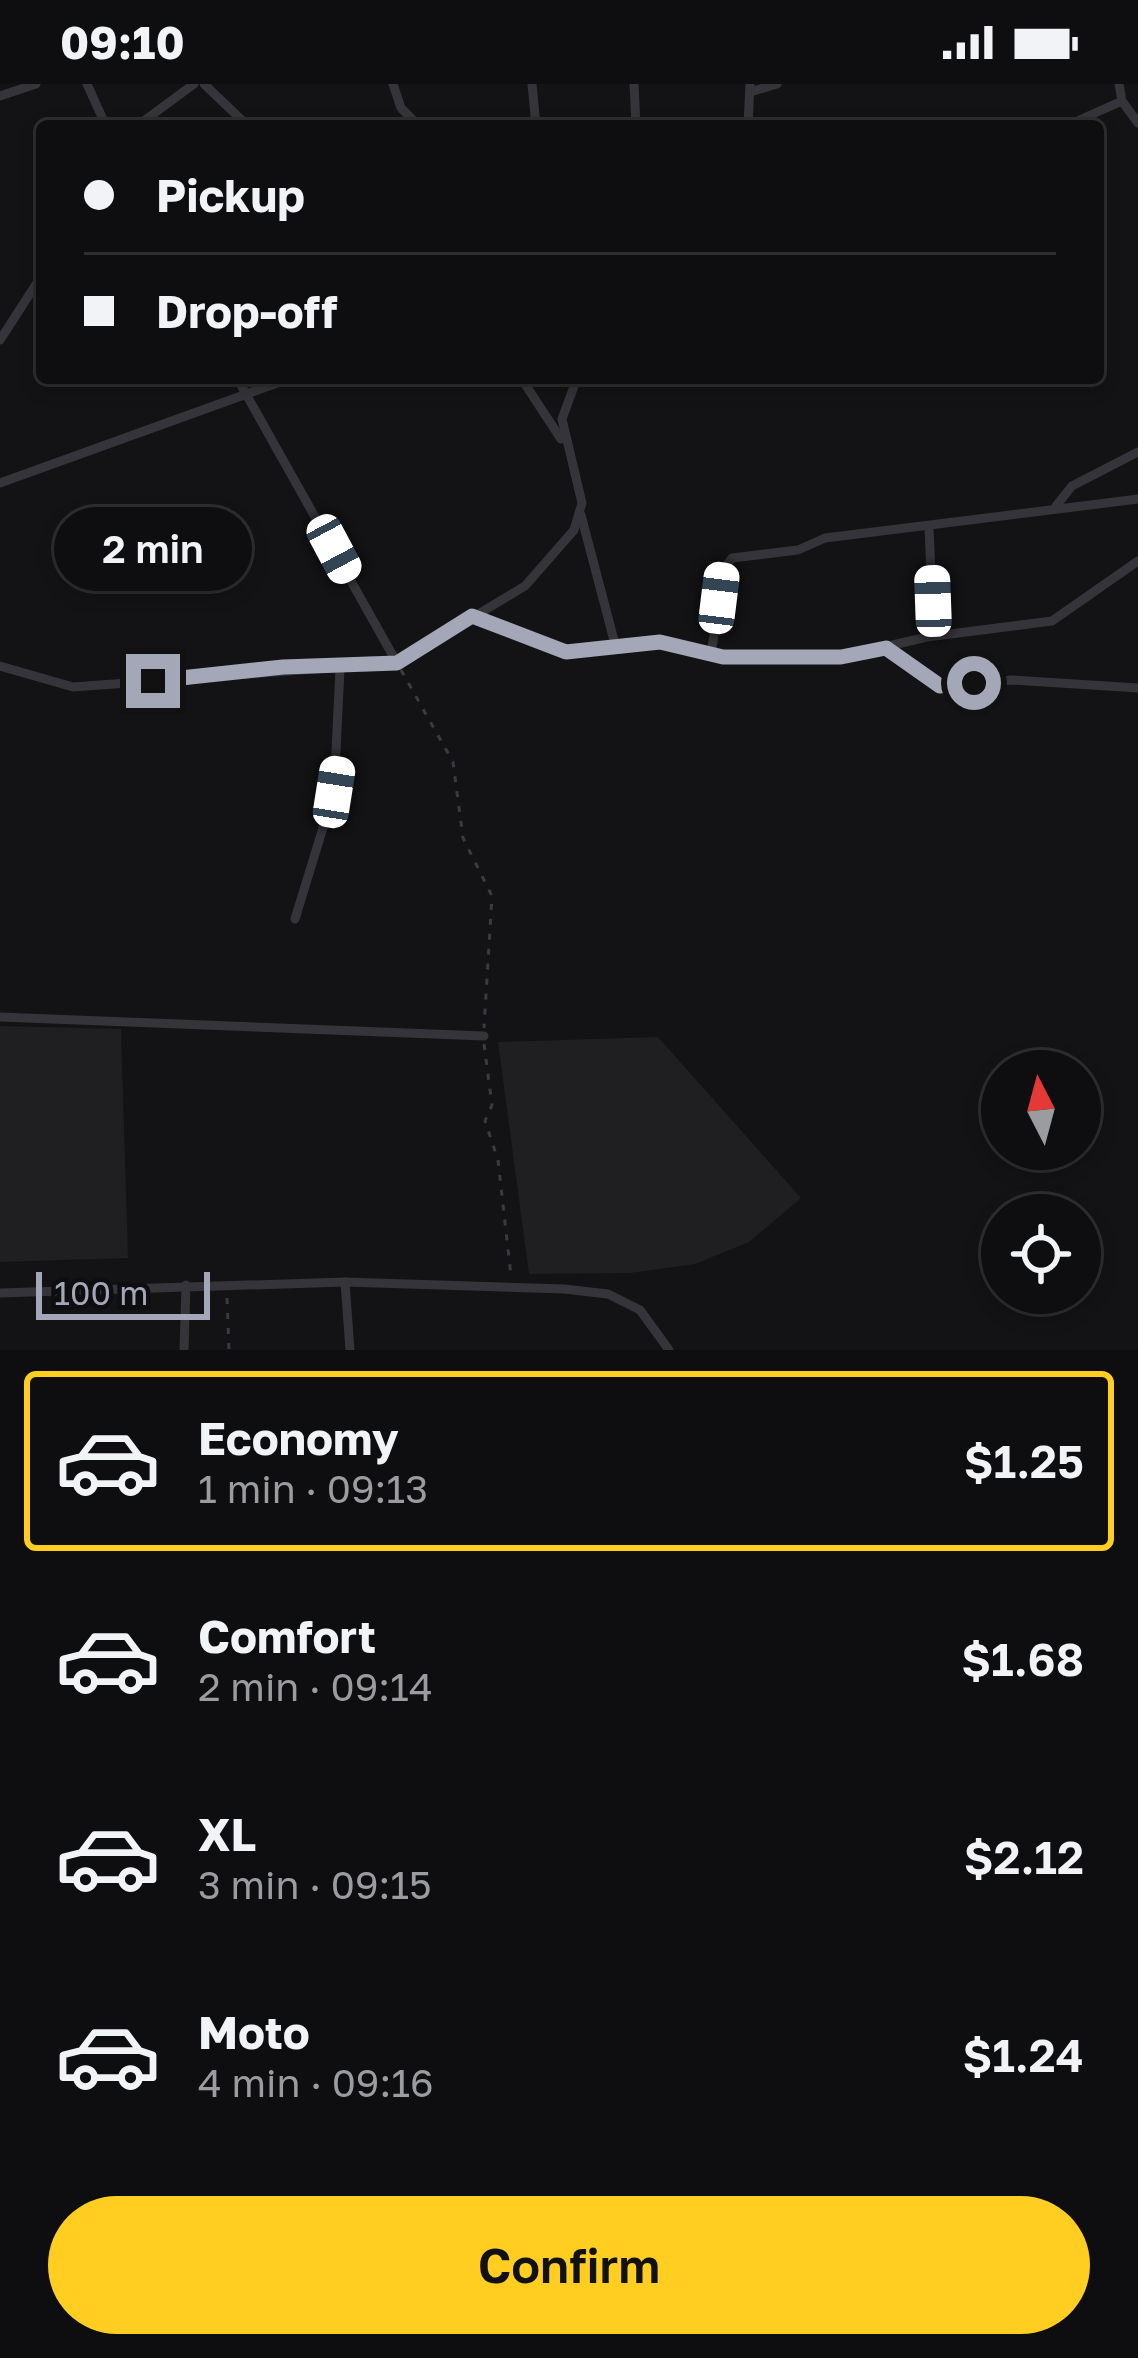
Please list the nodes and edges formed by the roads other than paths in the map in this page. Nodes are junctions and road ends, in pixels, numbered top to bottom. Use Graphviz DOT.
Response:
graph roads {
  1 [pos="36,84"];
  2 [pos="87,84"];
  3 [pos="194,84"];
  4 [pos="204,84"];
  5 [pos="393,84"];
  6 [pos="532,84"];
  7 [pos="634,84"];
  8 [pos="777,84"];
  9 [pos="1119,84"];
  10 [pos="750,88"];
  11 [pos="0,96"];
  12 [pos="1122,101"];
  13 [pos="103,120"];
  14 [pos="145,120"];
  15 [pos="242,120"];
  16 [pos="413,120"];
  17 [pos="535,120"];
  18 [pos="636,120"];
  19 [pos="748,120"];
  20 [pos="1079,120"];
  21 [pos="1138,123"];
  22 [pos="36,284"];
  23 [pos="0,340"];
  24 [pos="239,384"];
  25 [pos="274,384"];
  26 [pos="525,384"];
  27 [pos="574,384"];
  28 [pos="244,395"];
  29 [pos="566,446"];
  30 [pos="1138,452"];
  31 [pos="0,483"];
  32 [pos="1138,499"];
  33 [pos="1056,506"];
  34 [pos="581,515"];
  35 [pos="929,529"];
  36 [pos="1138,561"];
  37 [pos="472,616"];
  38 [pos="934,636"];
  39 [pos="616,648"];
  40 [pos="886,648"];
  41 [pos="711,655"];
  42 [pos="397,663"];
  43 [pos="0,666"];
  44 [pos="340,669"];
  45 [pos="1138,688"];
  46 [pos="295,919"];
  47 [pos="0,1017"];
  48 [pos="484,1036"];
  49 [pos="345,1282"];
  50 [pos="186,1285"];
  51 [pos="0,1292"];
  52 [pos="184,1350"];
  53 [pos="350,1350"];
  54 [pos="669,1350"];
  1 -- 11 [label="street"];
  2 -- 13 [label="street"];
  3 -- 14 [label="street"];
  4 -- 15 [label="street"];
  5 -- 16 [label="street"];
  6 -- 17 [label="street"];
  7 -- 18 [label="street"];
  8 -- 10 [label="street"];
  9 -- 12 [label="street"];
  10 -- 19 [label="street"];
  12 -- 20 [label="street"];
  12 -- 21 [label="street"];
  22 -- 23 [label="street"];
  24 -- 28 [label="street"];
  25 -- 28 [label="street"];
  26 -- 29 [label="street"];
  27 -- 29 [label="street"];
  28 -- 31 [label="street"];
  28 -- 42 [label="street"];
  29 -- 34 [label="street"];
  30 -- 33 [label="street"];
  32 -- 33 [label="street"];
  33 -- 35 [label="street"];
  34 -- 37 [label="street"];
  34 -- 39 [label="street"];
  35 -- 38 [label="street"];
  35 -- 41 [label="street"];
  36 -- 38 [label="street"];
  37 -- 39 [label="street"];
  37 -- 42 [label="street"];
  38 -- 40 [label="street"];
  39 -- 41 [label="street"];
  40 -- 41 [label="street"];
  40 -- 45 [label="street"];
  42 -- 44 [label="street"];
  43 -- 44 [label="street"];
  44 -- 46 [label="street"];
  47 -- 48 [label="street"];
  49 -- 50 [label="street"];
  49 -- 53 [label="street"];
  49 -- 54 [label="street"];
  50 -- 51 [label="street"];
  50 -- 52 [label="street"];
}
